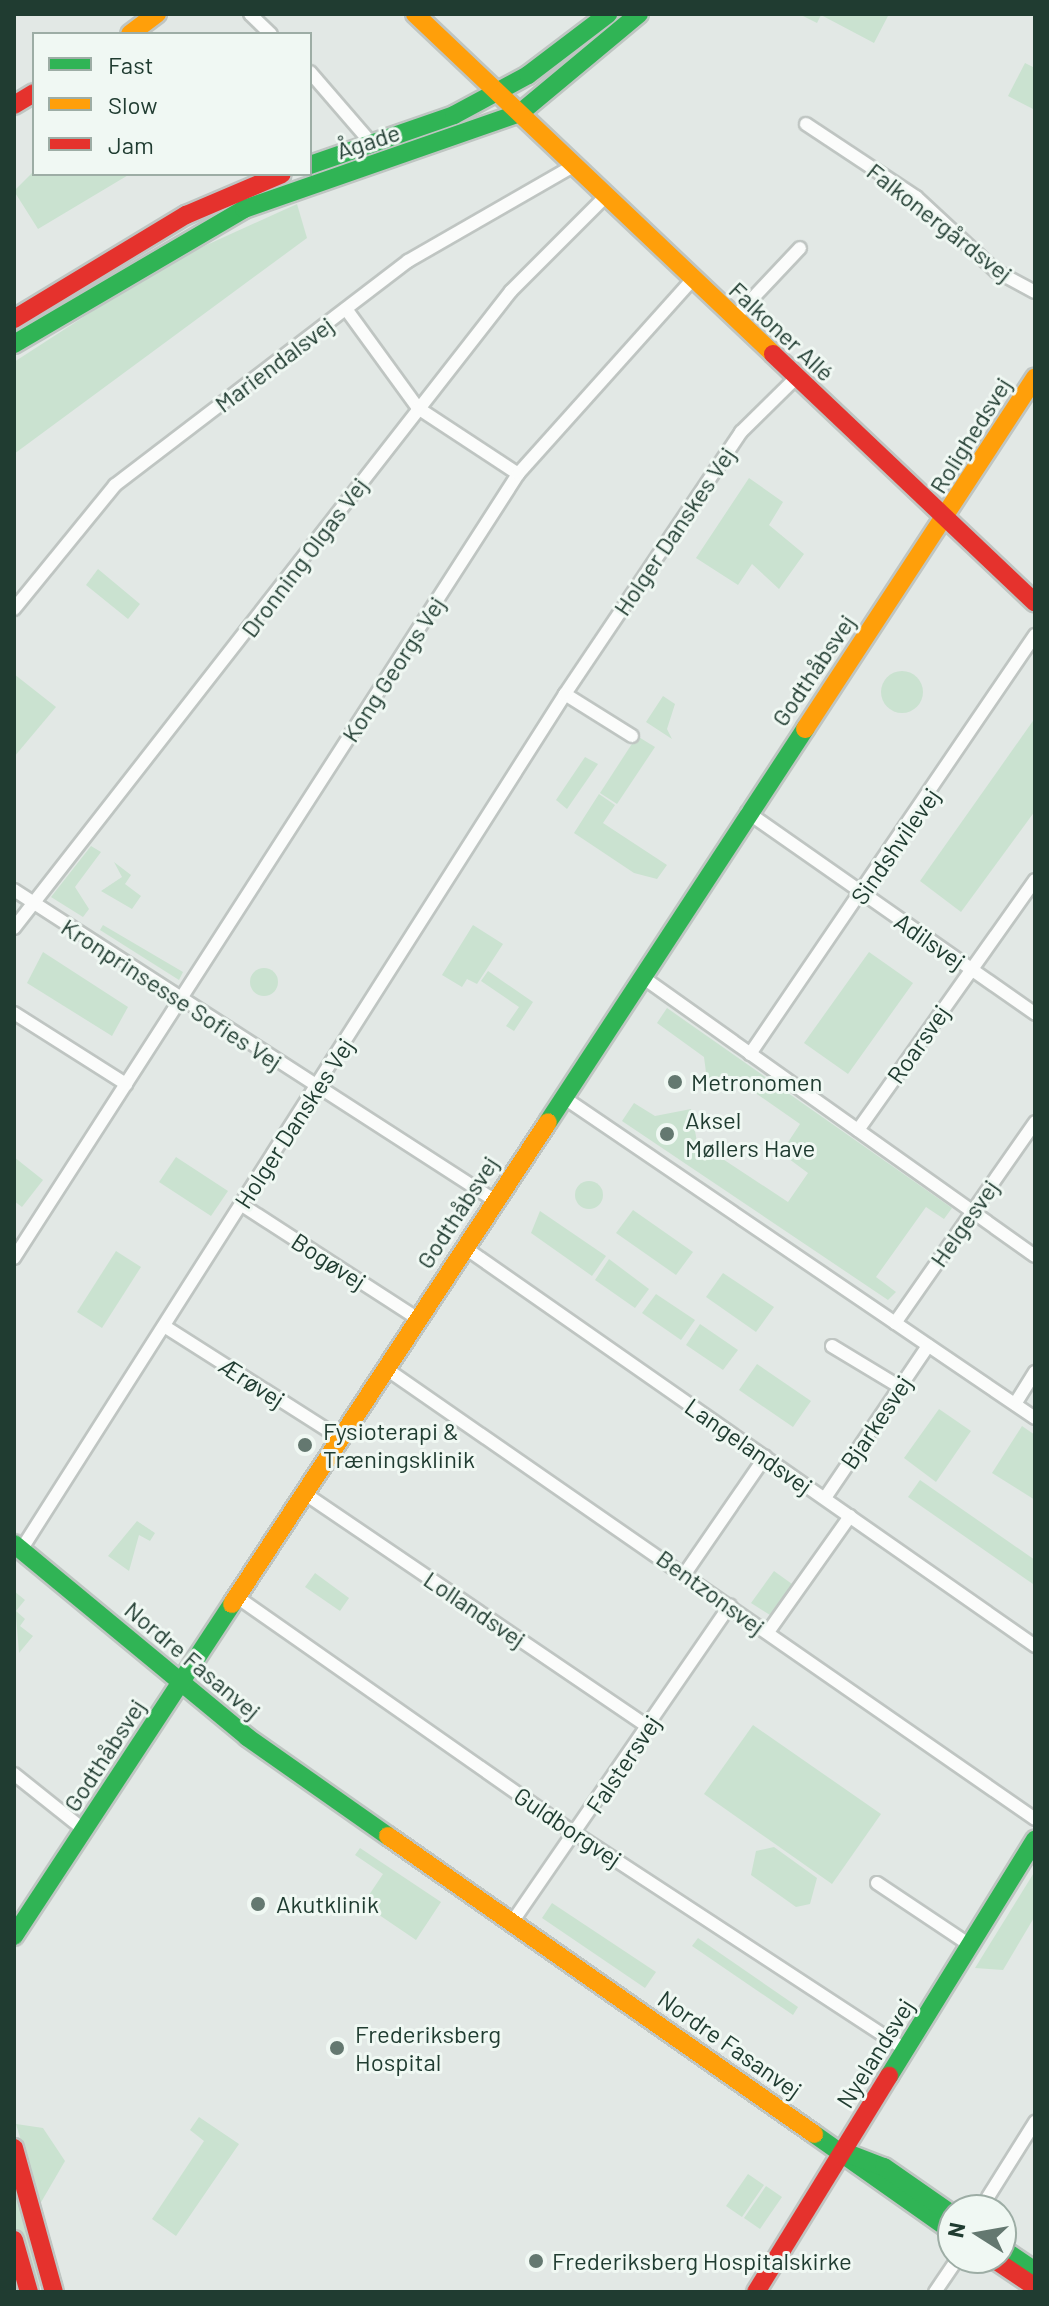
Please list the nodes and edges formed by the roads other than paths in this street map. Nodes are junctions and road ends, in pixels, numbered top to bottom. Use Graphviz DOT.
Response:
graph roads {
  1 [pos="157,14"];
  2 [pos="250,14"];
  3 [pos="415,14"];
  4 [pos="608,14"];
  5 [pos="639,14"];
  6 [pos="133,32"];
  7 [pos="269,32"];
  8 [pos="312,74"];
  9 [pos="497,93"];
  10 [pos="32,94"];
  11 [pos="14,105"];
  12 [pos="520,113"];
  13 [pos="806,124"];
  14 [pos="373,145"];
  15 [pos="312,164"];
  16 [pos="573,166"];
  17 [pos="277,176"];
  18 [pos="606,196"];
  19 [pos="800,248"];
  20 [pos="693,279"];
  21 [pos="1035,292"];
  22 [pos="346,309"];
  23 [pos="14,317"];
  24 [pos="734,318"];
  25 [pos="14,344"];
  26 [pos="796,378"];
  27 [pos="1035,378"];
  28 [pos="418,408"];
  29 [pos="518,474"];
  30 [pos="946,518"];
  31 [pos="1035,603"];
  32 [pos="14,609"];
  33 [pos="1035,635"];
  34 [pos="565,694"];
  35 [pos="632,736"];
  36 [pos="747,812"];
  37 [pos="1035,880"];
  38 [pos="14,890"];
  39 [pos="863,892"];
  40 [pos="33,905"];
  41 [pos="14,928"];
  42 [pos="971,969"];
  43 [pos="641,976"];
  44 [pos="180,1000"];
  45 [pos="14,1013"];
  46 [pos="1035,1014"];
  47 [pos="750,1054"];
  48 [pos="126,1084"];
  49 [pos="317,1087"];
  50 [pos="563,1097"];
  51 [pos="1035,1122"];
  52 [pos="858,1130"];
  53 [pos="494,1200"];
  54 [pos="242,1205"];
  55 [pos="973,1211"];
  56 [pos="464,1247"];
  57 [pos="1035,1256"];
  58 [pos="14,1258"];
  59 [pos="417,1318"];
  60 [pos="895,1323"];
  61 [pos="164,1326"];
  62 [pos="832,1346"];
  63 [pos="928,1346"];
  64 [pos="385,1368"];
  65 [pos="1035,1372"];
  66 [pos="900,1387"];
  67 [pos="1015,1404"];
  68 [pos="1035,1418"];
  69 [pos="340,1438"];
  70 [pos="765,1457"];
  71 [pos="304,1493"];
  72 [pos="825,1498"];
  73 [pos="850,1516"];
  74 [pos="18,1547"];
  75 [pos="686,1572"];
  76 [pos="237,1597"];
  77 [pos="730,1605"];
  78 [pos="768,1632"];
  79 [pos="1035,1646"];
  80 [pos="179,1686"];
  81 [pos="647,1726"];
  82 [pos="14,1774"];
  83 [pos="1035,1819"];
  84 [pos="83,1829"];
  85 [pos="576,1834"];
  86 [pos="1035,1840"];
  87 [pos="877,1883"];
  88 [pos="513,1921"];
  89 [pos="14,1936"];
  90 [pos="970,1945"];
  91 [pos="905,2049"];
  92 [pos="1035,2122"];
  93 [pos="14,2148"];
  94 [pos="842,2151"];
  95 [pos="990,2194"];
  96 [pos="937,2204"];
  97 [pos="937,2220"];
  98 [pos="14,2240"];
  99 [pos="1017,2259"];
  100 [pos="1035,2271"];
  101 [pos="947,2274"];
  102 [pos="1016,2274"];
  103 [pos="1035,2287"];
  104 [pos="29,2292"];
  105 [pos="54,2292"];
  106 [pos="756,2292"];
  107 [pos="935,2292"];
  1 -- 6 [label="street"];
  2 -- 7 [label="street"];
  3 -- 9 [label="street, Falkoner Allé"];
  4 -- 9 [label="street, Ågade"];
  5 -- 12 [label="street, Ågade"];
  8 -- 14 [label="street"];
  9 -- 12 [label="street, Falkoner Allé"];
  9 -- 14 [label="street, Ågade"];
  10 -- 11 [label="street"];
  12 -- 16 [label="street, Falkoner Allé"];
  12 -- 25 [label="street, Ågade"];
  13 -- 21 [label="street, Falkonergårdsvej"];
  14 -- 15 [label="street, Ågade"];
  16 -- 18 [label="street, Falkoner Allé"];
  16 -- 22 [label="street, Mariendalsvej"];
  17 -- 23 [label="street"];
  18 -- 20 [label="street, Falkoner Allé"];
  18 -- 28 [label="street, Dronning Olgas Vej"];
  19 -- 24 [label="street"];
  20 -- 24 [label="street, Falkoner Allé"];
  20 -- 29 [label="street, Kong Georgs Vej"];
  22 -- 28 [label="street"];
  22 -- 32 [label="street, Mariendalsvej"];
  24 -- 26 [label="street, Falkoner Allé"];
  26 -- 30 [label="street, Falkoner Allé"];
  26 -- 34 [label="street, Holger Danskes Vej"];
  27 -- 30 [label="street, Rolighedsvej"];
  28 -- 29 [label="street"];
  28 -- 40 [label="street, Dronning Olgas Vej"];
  29 -- 44 [label="street, Kong Georgs Vej"];
  30 -- 31 [label="street, Falkoner Allé"];
  30 -- 36 [label="street, Godthåbsvej"];
  33 -- 39 [label="street, Sindshvilevej"];
  34 -- 35 [label="street"];
  34 -- 49 [label="street, Holger Danskes Vej"];
  36 -- 39 [label="street, Adilsvej"];
  36 -- 43 [label="street, Godthåbsvej"];
  37 -- 42 [label="street, Roarsvej"];
  38 -- 40 [label="street, Kronprinsesse Sofies Vej"];
  39 -- 42 [label="street, Adilsvej"];
  39 -- 47 [label="street, Sindshvilevej"];
  40 -- 41 [label="street, Dronning Olgas Vej"];
  40 -- 44 [label="street, Kronprinsesse Sofies Vej"];
  42 -- 46 [label="street, Adilsvej"];
  42 -- 52 [label="street, Roarsvej"];
  43 -- 47 [label="street"];
  43 -- 50 [label="street, Godthåbsvej"];
  44 -- 48 [label="street, Kong Georgs Vej"];
  44 -- 49 [label="street, Kronprinsesse Sofies Vej"];
  45 -- 48 [label="street"];
  47 -- 52 [label="street"];
  48 -- 58 [label="street, Kong Georgs Vej"];
  49 -- 53 [label="street, Kronprinsesse Sofies Vej"];
  49 -- 54 [label="street, Holger Danskes Vej"];
  50 -- 53 [label="street, Godthåbsvej"];
  50 -- 60 [label="street"];
  51 -- 55 [label="street, Helgesvej"];
  52 -- 55 [label="street"];
  53 -- 56 [label="street, Godthåbsvej"];
  54 -- 59 [label="street, Bogøvej"];
  54 -- 61 [label="street, Holger Danskes Vej"];
  55 -- 57 [label="street"];
  55 -- 60 [label="street, Helgesvej"];
  56 -- 59 [label="street, Godthåbsvej"];
  56 -- 70 [label="street, Langelandsvej"];
  59 -- 64 [label="street, Godthåbsvej"];
  60 -- 63 [label="street"];
  61 -- 69 [label="street, Ærøvej"];
  61 -- 74 [label="street, Holger Danskes Vej"];
  62 -- 66 [label="street"];
  63 -- 66 [label="street, Bjarkesvej"];
  63 -- 67 [label="street"];
  64 -- 69 [label="street, Godthåbsvej"];
  64 -- 75 [label="street, Bentzonsvej"];
  65 -- 67 [label="street"];
  66 -- 72 [label="street, Bjarkesvej"];
  67 -- 68 [label="street"];
  69 -- 71 [label="street, Godthåbsvej"];
  70 -- 72 [label="street, Langelandsvej"];
  70 -- 75 [label="street"];
  71 -- 76 [label="street, Godthåbsvej"];
  71 -- 81 [label="street, Lollandsvej"];
  72 -- 73 [label="street, Langelandsvej"];
  73 -- 78 [label="street"];
  73 -- 79 [label="street, Langelandsvej"];
  74 -- 80 [label="street, Nordre Fasanvej"];
  75 -- 77 [label="street, Bentzonsvej"];
  76 -- 80 [label="street, Godthåbsvej"];
  76 -- 85 [label="street, Guldborgvej"];
  77 -- 78 [label="street, Bentzonsvej"];
  77 -- 81 [label="street, Falstersvej"];
  78 -- 83 [label="street, Bentzonsvej"];
  80 -- 84 [label="street, Godthåbsvej"];
  80 -- 88 [label="street, Nordre Fasanvej"];
  81 -- 85 [label="street, Falstersvej"];
  82 -- 84 [label="street"];
  84 -- 89 [label="street, Godthåbsvej"];
  85 -- 88 [label="street, Falstersvej"];
  85 -- 91 [label="street, Guldborgvej"];
  86 -- 90 [label="street, Nyelandsvej"];
  87 -- 90 [label="street"];
  88 -- 94 [label="street, Nordre Fasanvej"];
  90 -- 91 [label="street, Nyelandsvej"];
  91 -- 94 [label="street, Nyelandsvej"];
  92 -- 95 [label="street"];
  93 -- 105 [label="street"];
  94 -- 96 [label="street, Nordre Fasanvej"];
  94 -- 97 [label="street, Nordre Fasanvej"];
  94 -- 106 [label="street, Nyelandsvej"];
  98 -- 104 [label="street"];
  99 -- 100 [label="street"];
  101 -- 107 [label="street"];
  102 -- 103 [label="street"];
}
